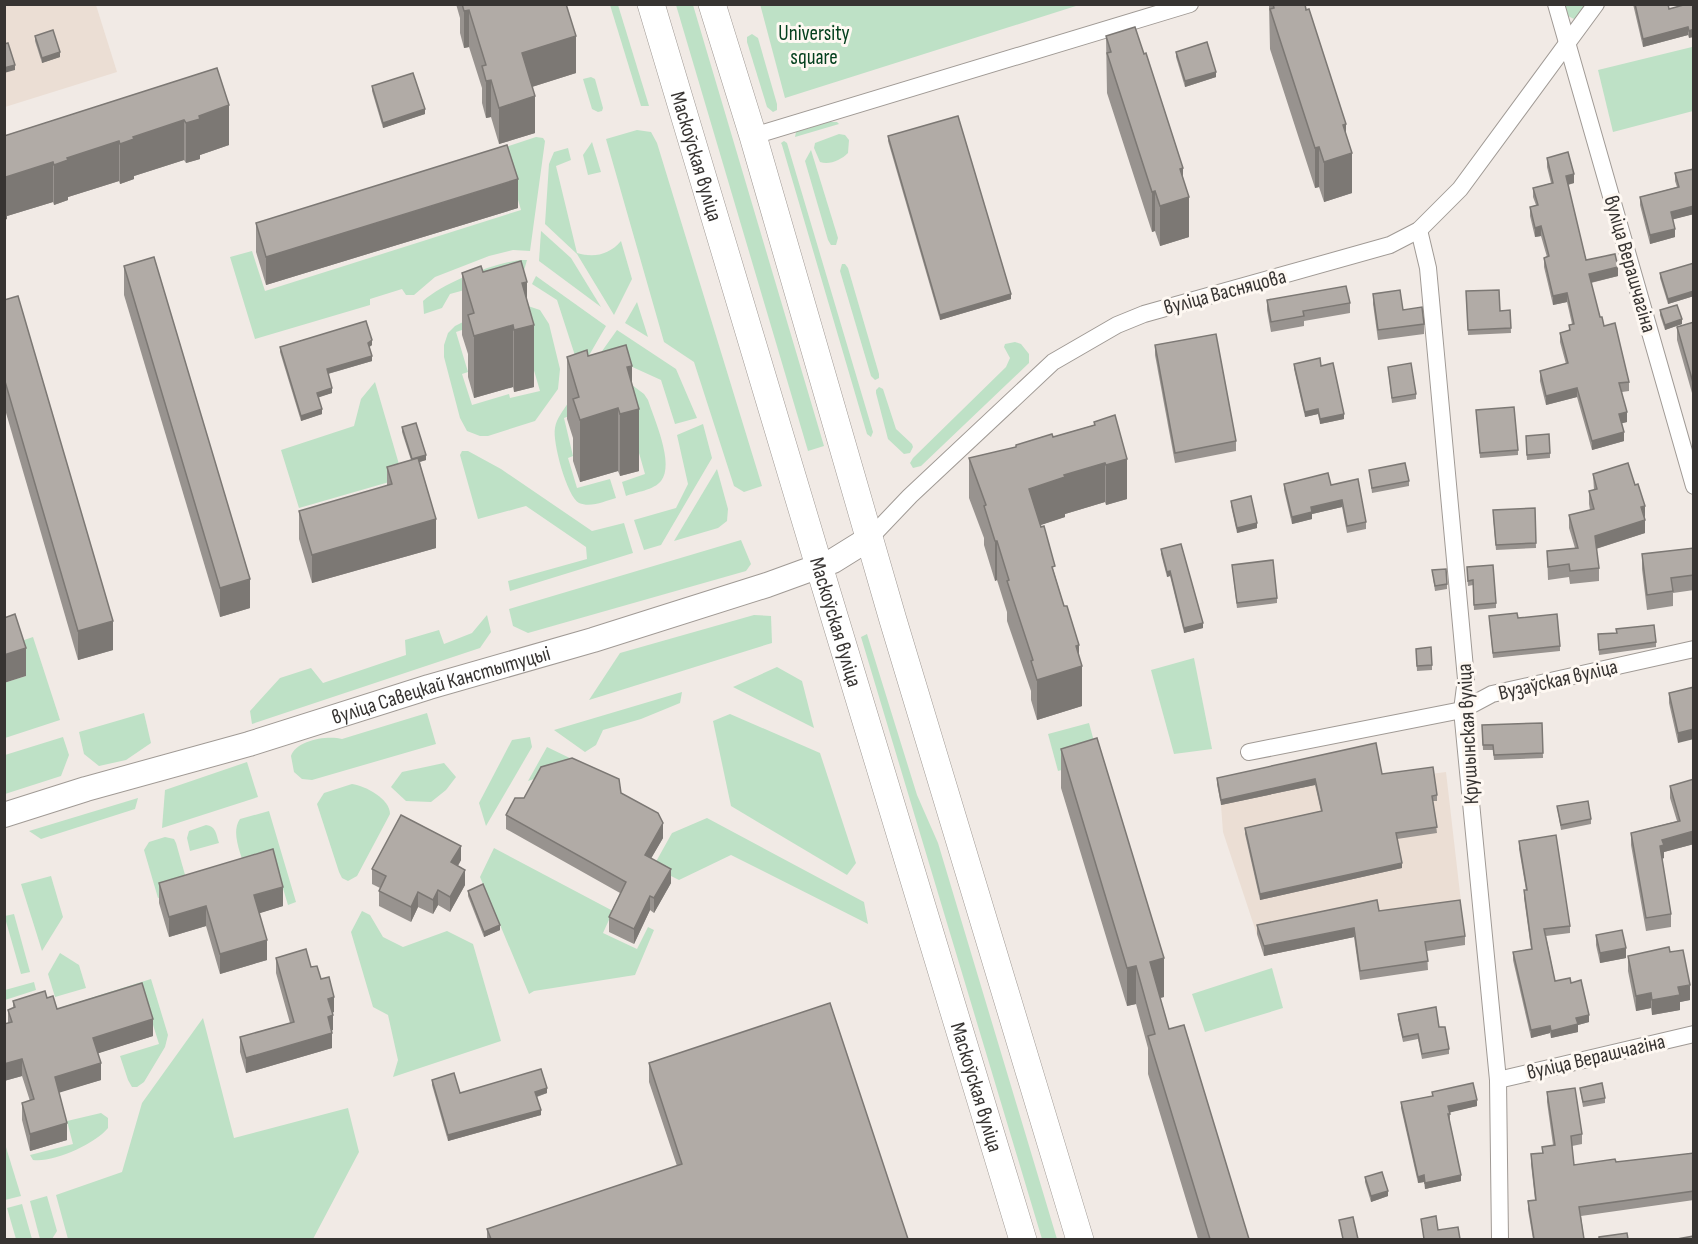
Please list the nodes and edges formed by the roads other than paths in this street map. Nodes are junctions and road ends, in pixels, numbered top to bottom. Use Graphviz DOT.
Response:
graph roads {
  1 [pos="651,4"];
  2 [pos="712,4"];
  3 [pos="1190,4"];
  4 [pos="1556,4"];
  5 [pos="1596,4"];
  6 [pos="1566,44"];
  7 [pos="753,136"];
  8 [pos="1419,230"];
  9 [pos="1694,486"];
  10 [pos="870,538"];
  11 [pos="819,566"];
  12 [pos="1694,649"];
  13 [pos="1462,710"];
  14 [pos="1249,752"];
  15 [pos="4,815"];
  16 [pos="1694,1034"];
  17 [pos="1498,1080"];
  18 [pos="1023,1239"];
  19 [pos="1080,1239"];
  20 [pos="1500,1239"];
  1 -- 11 [label="main road, Маскоўская вуліца"];
  2 -- 7 [label="main road"];
  3 -- 7 [label="street"];
  4 -- 6 [label="street"];
  5 -- 6 [label="street, вуліца Васняцова"];
  6 -- 8 [label="street, вуліца Васняцова"];
  6 -- 9 [label="street, вуліца Верашчагіна"];
  7 -- 10 [label="main road"];
  8 -- 10 [label="street, вуліца Васняцова"];
  8 -- 13 [label="street, Крушынская вуліца"];
  10 -- 11 [label="main road, вуліца Савецкай Канстытуцыі"];
  10 -- 19 [label="main road"];
  11 -- 15 [label="main road, вуліца Савецкай Канстытуцыі"];
  11 -- 18 [label="main road, Маскоўская вуліца"];
  12 -- 13 [label="street, Вузаўская вуліца"];
  13 -- 14 [label="street, Вузаўская вуліца"];
  13 -- 17 [label="street, Крушынская вуліца"];
  16 -- 17 [label="street, вуліца Верашчагіна"];
  17 -- 20 [label="street, Крушынская вуліца"];
}
